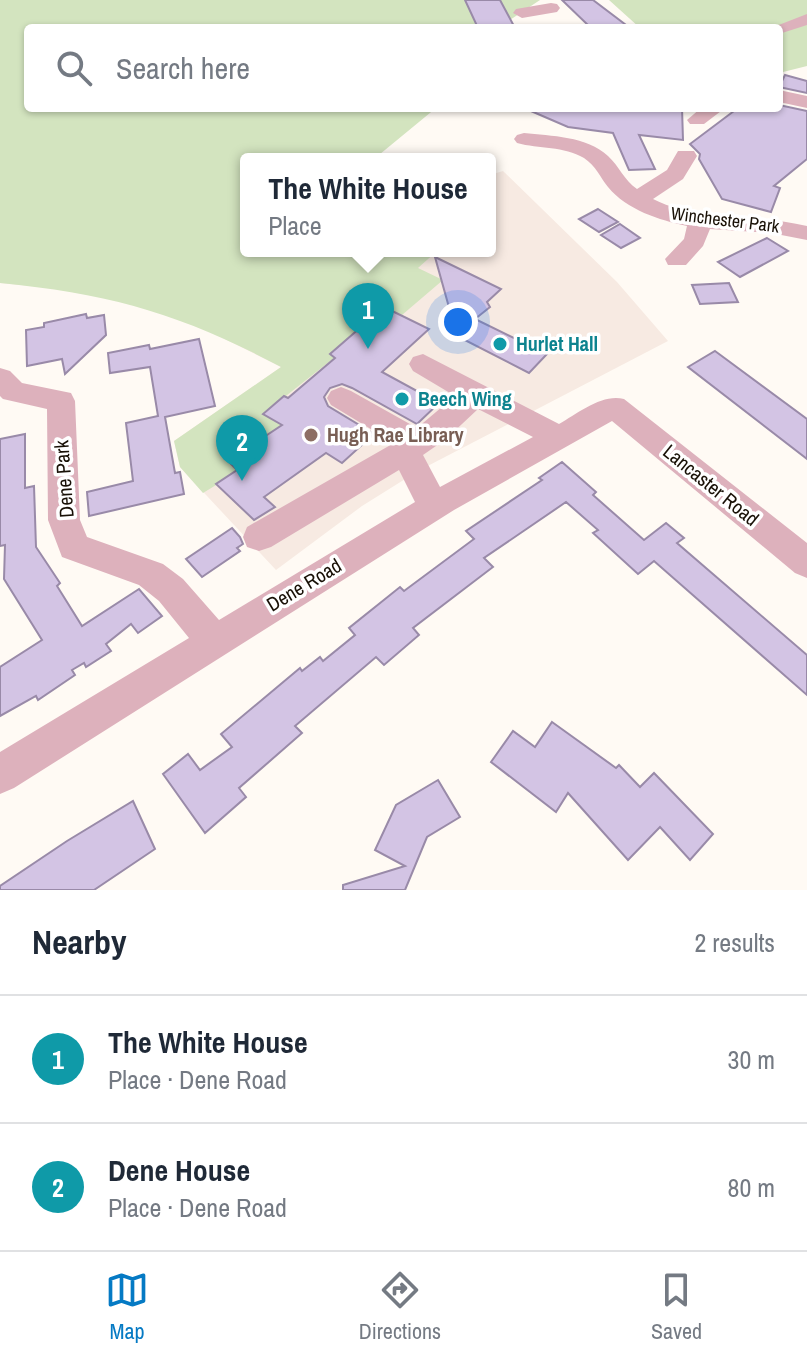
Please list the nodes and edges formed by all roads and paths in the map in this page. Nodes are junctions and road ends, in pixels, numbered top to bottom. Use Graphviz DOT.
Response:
graph roads {
  1 [pos="537,11"];
  2 [pos="807,19"];
  3 [pos="548,24"];
  4 [pos="783,28"];
  5 [pos="783,97"];
  6 [pos="807,102"];
  7 [pos="709,112"];
  8 [pos="697,120"];
  9 [pos="524,139"];
  10 [pos="686,156"];
  11 [pos="637,199"];
  12 [pos="700,219"];
  13 [pos="807,233"];
  14 [pos="677,259"];
  15 [pos="423,364"];
  16 [pos="0,378"];
  17 [pos="475,395"];
  18 [pos="341,398"];
  19 [pos="614,407"];
  20 [pos="559,437"];
  21 [pos="411,448"];
  22 [pos="433,507"];
  23 [pos="259,537"];
  24 [pos="807,563"];
  25 [pos="213,640"];
  26 [pos="0,774"];
  1 -- 3 [label="street"];
  2 -- 4 [label="street"];
  5 -- 6 [label="street"];
  7 -- 8 [label="street"];
  9 -- 11 [label="street, Winchester Park"];
  10 -- 11 [label="street"];
  11 -- 12 [label="street, Winchester Park"];
  12 -- 13 [label="street, Winchester Park"];
  12 -- 14 [label="street"];
  15 -- 17 [label="street"];
  16 -- 25 [label="street, Dene Park"];
  17 -- 20 [label="street"];
  17 -- 21 [label="street"];
  18 -- 21 [label="street"];
  19 -- 20 [label="street, Dene Road"];
  19 -- 24 [label="street, Lancaster Road"];
  20 -- 22 [label="street, Dene Road"];
  21 -- 22 [label="street"];
  21 -- 23 [label="street"];
  22 -- 25 [label="street, Dene Road"];
  25 -- 26 [label="street, Dene Road"];
}
